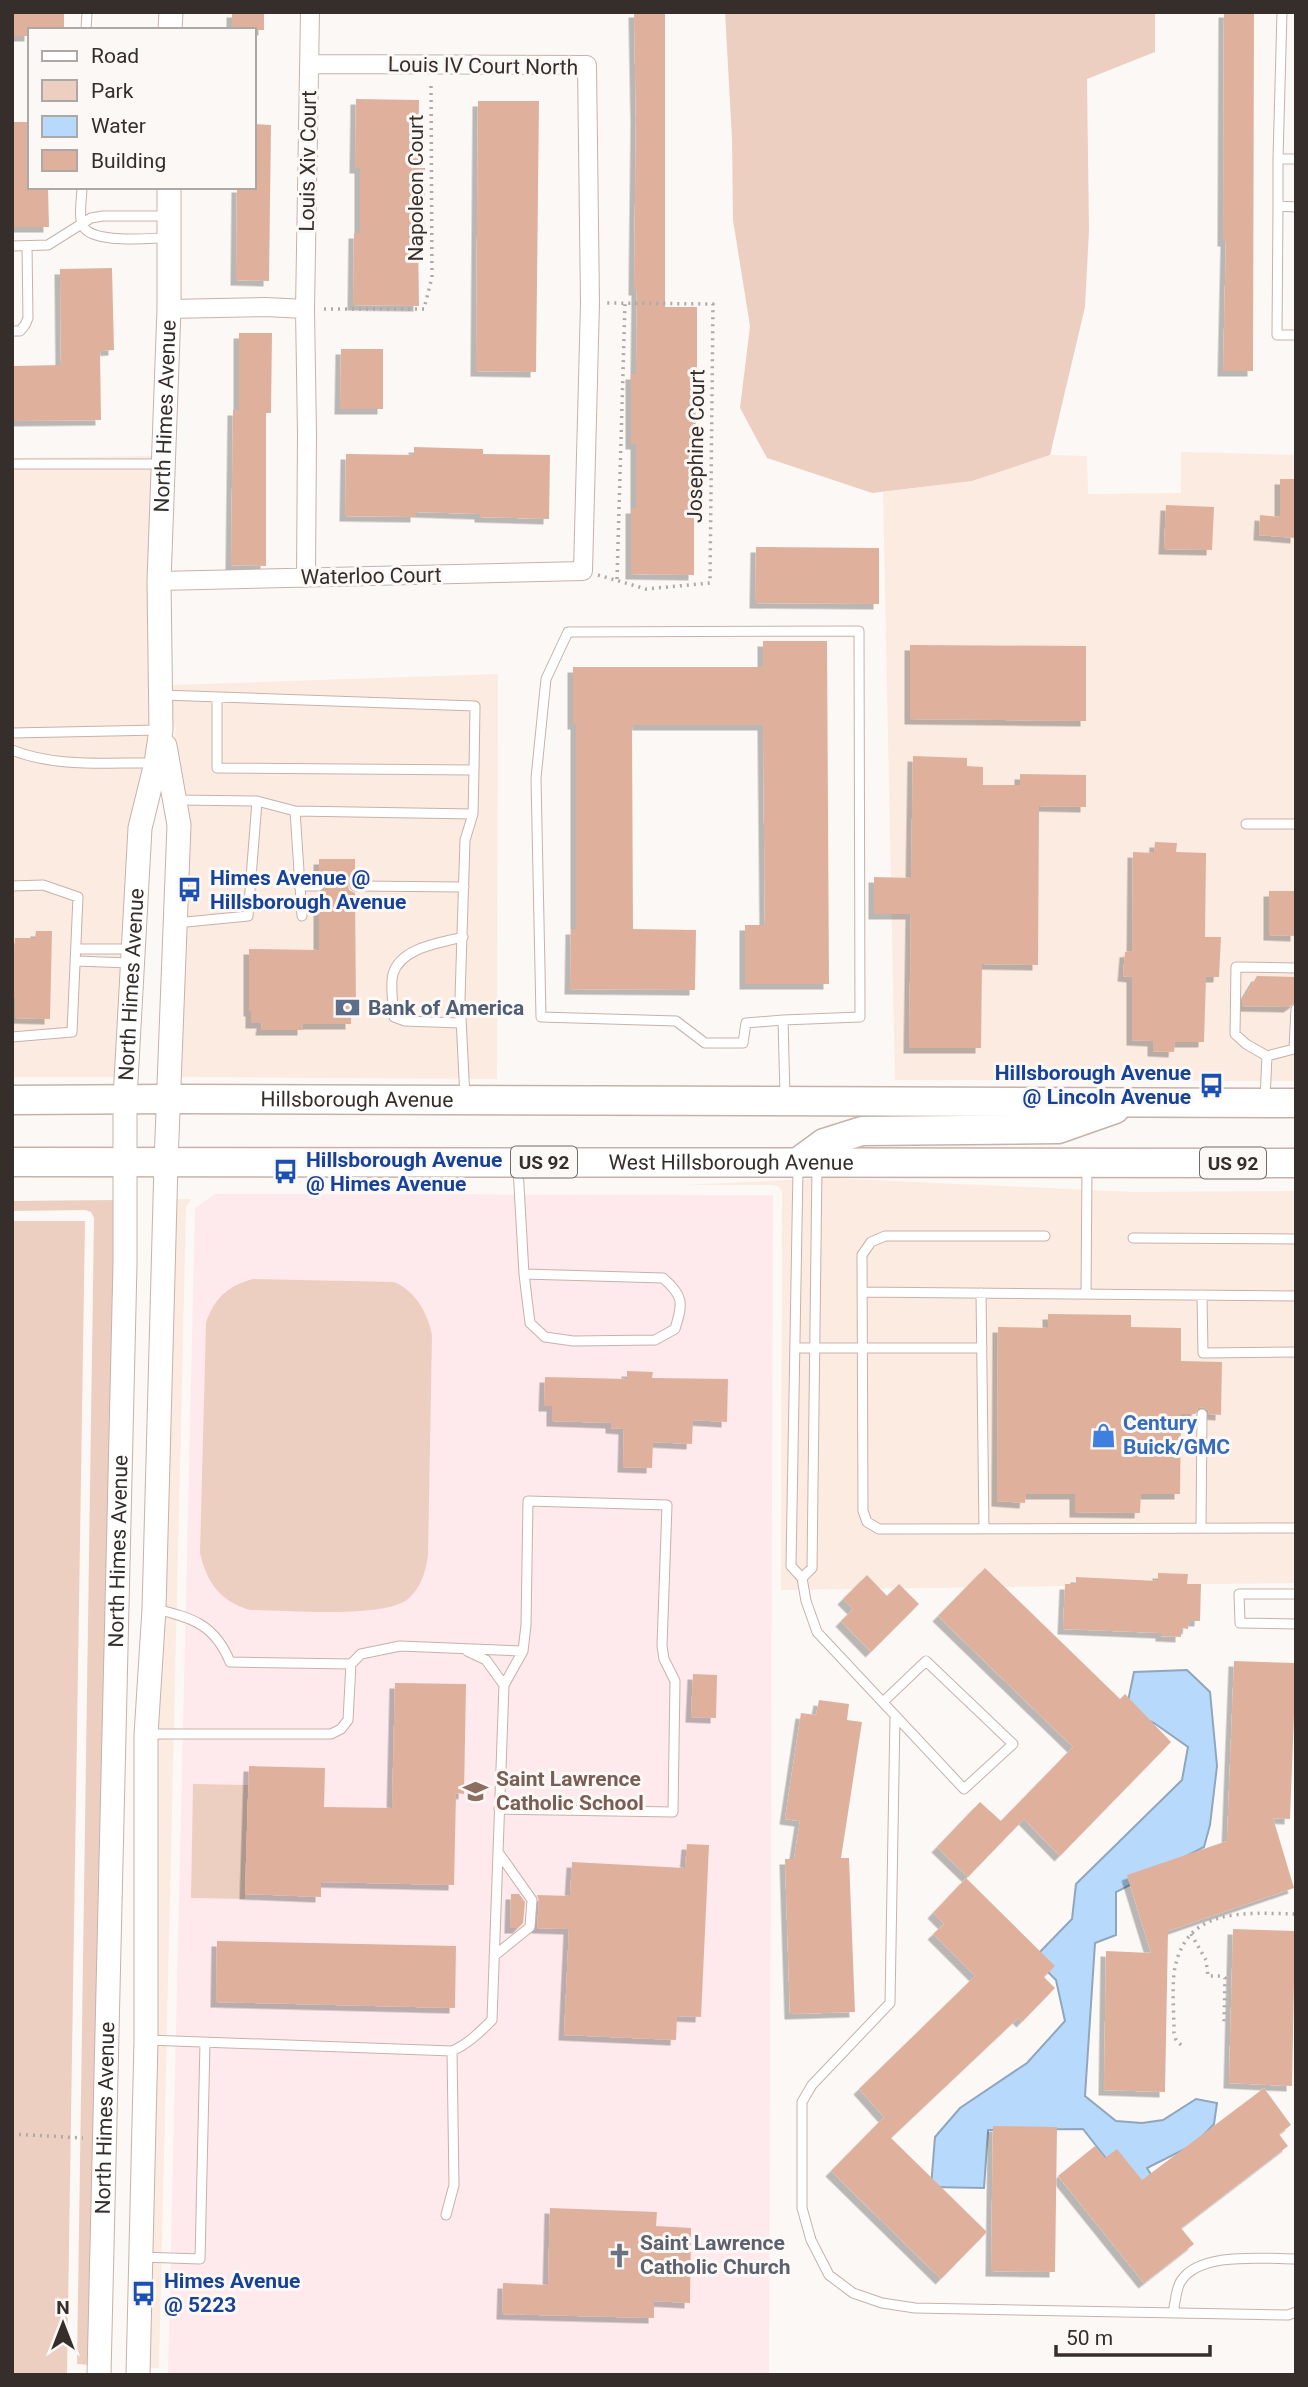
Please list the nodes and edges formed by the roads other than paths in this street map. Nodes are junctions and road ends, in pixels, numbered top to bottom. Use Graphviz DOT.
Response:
graph roads {
  1 [pos="310,12"];
  2 [pos="1282,12"];
  3 [pos="311,64"];
  4 [pos="1278,159"];
  5 [pos="1296,159"];
  6 [pos="82,189"];
  7 [pos="169,189"];
  8 [pos="1278,206"];
  9 [pos="1296,207"];
  10 [pos="82,224"];
  11 [pos="169,227"];
  12 [pos="12,246"];
  13 [pos="27,246"];
  14 [pos="169,309"];
  15 [pos="304,309"];
  16 [pos="12,331"];
  17 [pos="1296,335"];
  18 [pos="12,464"];
  19 [pos="164,464"];
  20 [pos="583,571"];
  21 [pos="306,578"];
  22 [pos="159,581"];
  23 [pos="162,695"];
  24 [pos="217,698"];
  25 [pos="161,730"];
  26 [pos="12,733"];
  27 [pos="12,750"];
  28 [pos="158,771"];
  29 [pos="474,771"];
  30 [pos="174,800"];
  31 [pos="257,801"];
  32 [pos="295,811"];
  33 [pos="474,814"];
  34 [pos="1246,824"];
  35 [pos="1296,824"];
  36 [pos="12,886"];
  37 [pos="299,886"];
  38 [pos="319,886"];
  39 [pos="355,886"];
  40 [pos="464,887"];
  41 [pos="302,916"];
  42 [pos="175,923"];
  43 [pos="463,937"];
  44 [pos="77,949"];
  45 [pos="133,956"];
  46 [pos="76,961"];
  47 [pos="1296,968"];
  48 [pos="1296,1009"];
  49 [pos="783,1020"];
  50 [pos="461,1023"];
  51 [pos="12,1037"];
  52 [pos="1267,1056"];
  53 [pos="125,1098"];
  54 [pos="170,1098"];
  55 [pos="12,1100"];
  56 [pos="465,1100"];
  57 [pos="785,1101"];
  58 [pos="1134,1102"];
  59 [pos="1264,1103"];
  60 [pos="1296,1103"];
  61 [pos="12,1162"];
  62 [pos="518,1162"];
  63 [pos="808,1162"];
  64 [pos="124,1163"];
  65 [pos="166,1163"];
  66 [pos="1087,1163"];
  67 [pos="1296,1163"];
  68 [pos="1045,1236"];
  69 [pos="1133,1238"];
  70 [pos="1296,1239"];
  71 [pos="524,1274"];
  72 [pos="862,1292"];
  73 [pos="981,1293"];
  74 [pos="1086,1294"];
  75 [pos="1202,1295"];
  76 [pos="1296,1296"];
  77 [pos="982,1348"];
  78 [pos="795,1349"];
  79 [pos="815,1349"];
  80 [pos="862,1349"];
  81 [pos="1296,1352"];
  82 [pos="1202,1414"];
  83 [pos="1201,1528"];
  84 [pos="1296,1528"];
  85 [pos="984,1529"];
  86 [pos="802,1578"];
  87 [pos="1296,1594"];
  88 [pos="117,1605"];
  89 [pos="154,1609"];
  90 [pos="1296,1624"];
  91 [pos="463,1649"];
  92 [pos="523,1651"];
  93 [pos="351,1664"];
  94 [pos="504,1685"];
  95 [pos="883,1702"];
  96 [pos="895,1716"];
  97 [pos="114,1734"];
  98 [pos="146,1735"];
  99 [pos="499,1809"];
  100 [pos="498,1852"];
  101 [pos="494,1956"];
  102 [pos="107,2040"];
  103 [pos="146,2040"];
  104 [pos="205,2043"];
  105 [pos="452,2051"];
  106 [pos="446,2215"];
  107 [pos="103,2256"];
  108 [pos="140,2257"];
  109 [pos="1296,2259"];
  110 [pos="1296,2312"];
  111 [pos="1173,2313"];
  112 [pos="99,2375"];
  113 [pos="138,2375"];
  1 -- 3 [label="street, Louis Xiv Court"];
  2 -- 4 [label="lane"];
  3 -- 15 [label="street, Louis Xiv Court"];
  3 -- 20 [label="street, Louis IV Court North"];
  4 -- 5 [label="lane"];
  4 -- 8 [label="lane"];
  6 -- 10 [label="lane"];
  7 -- 11 [label="street, North Himes Avenue"];
  8 -- 9 [label="lane"];
  8 -- 17 [label="lane"];
  10 -- 11 [label="lane"];
  10 -- 11 [label="lane"];
  10 -- 13 [label="lane"];
  11 -- 14 [label="street, North Himes Avenue"];
  12 -- 13 [label="lane"];
  13 -- 16 [label="lane"];
  14 -- 15 [label="street"];
  14 -- 19 [label="street, North Himes Avenue"];
  15 -- 21 [label="street, Louis Xiv Court"];
  18 -- 19 [label="lane"];
  19 -- 22 [label="street, North Himes Avenue"];
  20 -- 21 [label="street, Waterloo Court"];
  21 -- 22 [label="street, Waterloo Court"];
  22 -- 23 [label="street, North Himes Avenue"];
  23 -- 24 [label="lane"];
  23 -- 25 [label="street, North Himes Avenue"];
  24 -- 29 [label="lane"];
  24 -- 29 [label="lane"];
  25 -- 26 [label="lane"];
  25 -- 28 [label="street, North Himes Avenue"];
  27 -- 28 [label="lane"];
  28 -- 30 [label="street, North Himes Avenue"];
  28 -- 45 [label="street, North Himes Avenue"];
  29 -- 33 [label="lane"];
  30 -- 31 [label="lane"];
  30 -- 42 [label="street, North Himes Avenue"];
  31 -- 32 [label="lane"];
  31 -- 42 [label="lane"];
  32 -- 33 [label="lane"];
  32 -- 37 [label="lane"];
  33 -- 40 [label="lane"];
  34 -- 35 [label="lane"];
  36 -- 44 [label="lane"];
  37 -- 38 [label="lane"];
  37 -- 41 [label="lane"];
  39 -- 40 [label="lane"];
  40 -- 43 [label="lane"];
  42 -- 54 [label="street, North Himes Avenue"];
  43 -- 50 [label="lane"];
  43 -- 50 [label="lane"];
  44 -- 45 [label="lane"];
  44 -- 46 [label="lane"];
  45 -- 46 [label="lane"];
  45 -- 53 [label="street, North Himes Avenue"];
  46 -- 51 [label="lane"];
  47 -- 52 [label="lane"];
  48 -- 52 [label="lane"];
  49 -- 49 [label="lane"];
  49 -- 57 [label="lane"];
  50 -- 56 [label="lane"];
  52 -- 59 [label="lane"];
  53 -- 54 [label="main road, Hillsborough Avenue"];
  53 -- 55 [label="main road, Hillsborough Avenue"];
  53 -- 64 [label="street, North Himes Avenue"];
  54 -- 56 [label="main road, Hillsborough Avenue"];
  54 -- 65 [label="street, North Himes Avenue"];
  56 -- 57 [label="main road, Hillsborough Avenue"];
  57 -- 58 [label="main road"];
  58 -- 59 [label="main road"];
  58 -- 63 [label="main road"];
  59 -- 60 [label="main road"];
  61 -- 64 [label="main road, US 92"];
  62 -- 63 [label="main road, West Hillsborough Avenue / US 92"];
  62 -- 65 [label="main road, West Hillsborough Avenue / US 92"];
  62 -- 71 [label="lane"];
  63 -- 66 [label="main road, West Hillsborough Avenue / US 92"];
  63 -- 78 [label="lane"];
  63 -- 79 [label="lane"];
  64 -- 65 [label="main road, US 92"];
  64 -- 88 [label="street, North Himes Avenue"];
  65 -- 89 [label="street, North Himes Avenue"];
  66 -- 67 [label="main road, West Hillsborough Avenue / US 92"];
  66 -- 74 [label="lane"];
  68 -- 72 [label="lane"];
  69 -- 70 [label="lane"];
  71 -- 71 [label="lane"];
  72 -- 73 [label="lane"];
  72 -- 80 [label="lane"];
  73 -- 74 [label="lane"];
  73 -- 77 [label="lane"];
  74 -- 75 [label="lane"];
  75 -- 76 [label="lane"];
  75 -- 81 [label="lane"];
  77 -- 80 [label="lane"];
  77 -- 85 [label="lane"];
  78 -- 79 [label="lane"];
  78 -- 86 [label="lane"];
  79 -- 80 [label="lane"];
  79 -- 86 [label="lane"];
  80 -- 85 [label="lane"];
  82 -- 83 [label="lane"];
  83 -- 84 [label="lane"];
  83 -- 85 [label="lane"];
  86 -- 95 [label="lane"];
  87 -- 90 [label="lane"];
  88 -- 89 [label="street"];
  88 -- 97 [label="street, North Himes Avenue"];
  89 -- 93 [label="lane"];
  89 -- 98 [label="street, North Himes Avenue"];
  91 -- 92 [label="lane"];
  91 -- 93 [label="lane"];
  91 -- 94 [label="lane"];
  92 -- 94 [label="lane"];
  92 -- 99 [label="lane"];
  93 -- 98 [label="lane"];
  94 -- 99 [label="lane"];
  95 -- 96 [label="lane"];
  95 -- 96 [label="lane"];
  96 -- 111 [label="lane"];
  97 -- 98 [label="street"];
  97 -- 102 [label="street, North Himes Avenue"];
  98 -- 103 [label="street, North Himes Avenue"];
  99 -- 100 [label="lane"];
  100 -- 101 [label="lane"];
  100 -- 101 [label="lane"];
  101 -- 105 [label="lane"];
  102 -- 103 [label="street"];
  102 -- 107 [label="street, North Himes Avenue"];
  103 -- 104 [label="lane"];
  103 -- 108 [label="street, North Himes Avenue"];
  104 -- 105 [label="lane"];
  104 -- 108 [label="lane"];
  105 -- 106 [label="lane"];
  107 -- 108 [label="street"];
  107 -- 112 [label="street, North Himes Avenue"];
  108 -- 113 [label="street, North Himes Avenue"];
  109 -- 111 [label="lane"];
  110 -- 111 [label="lane"];
}
